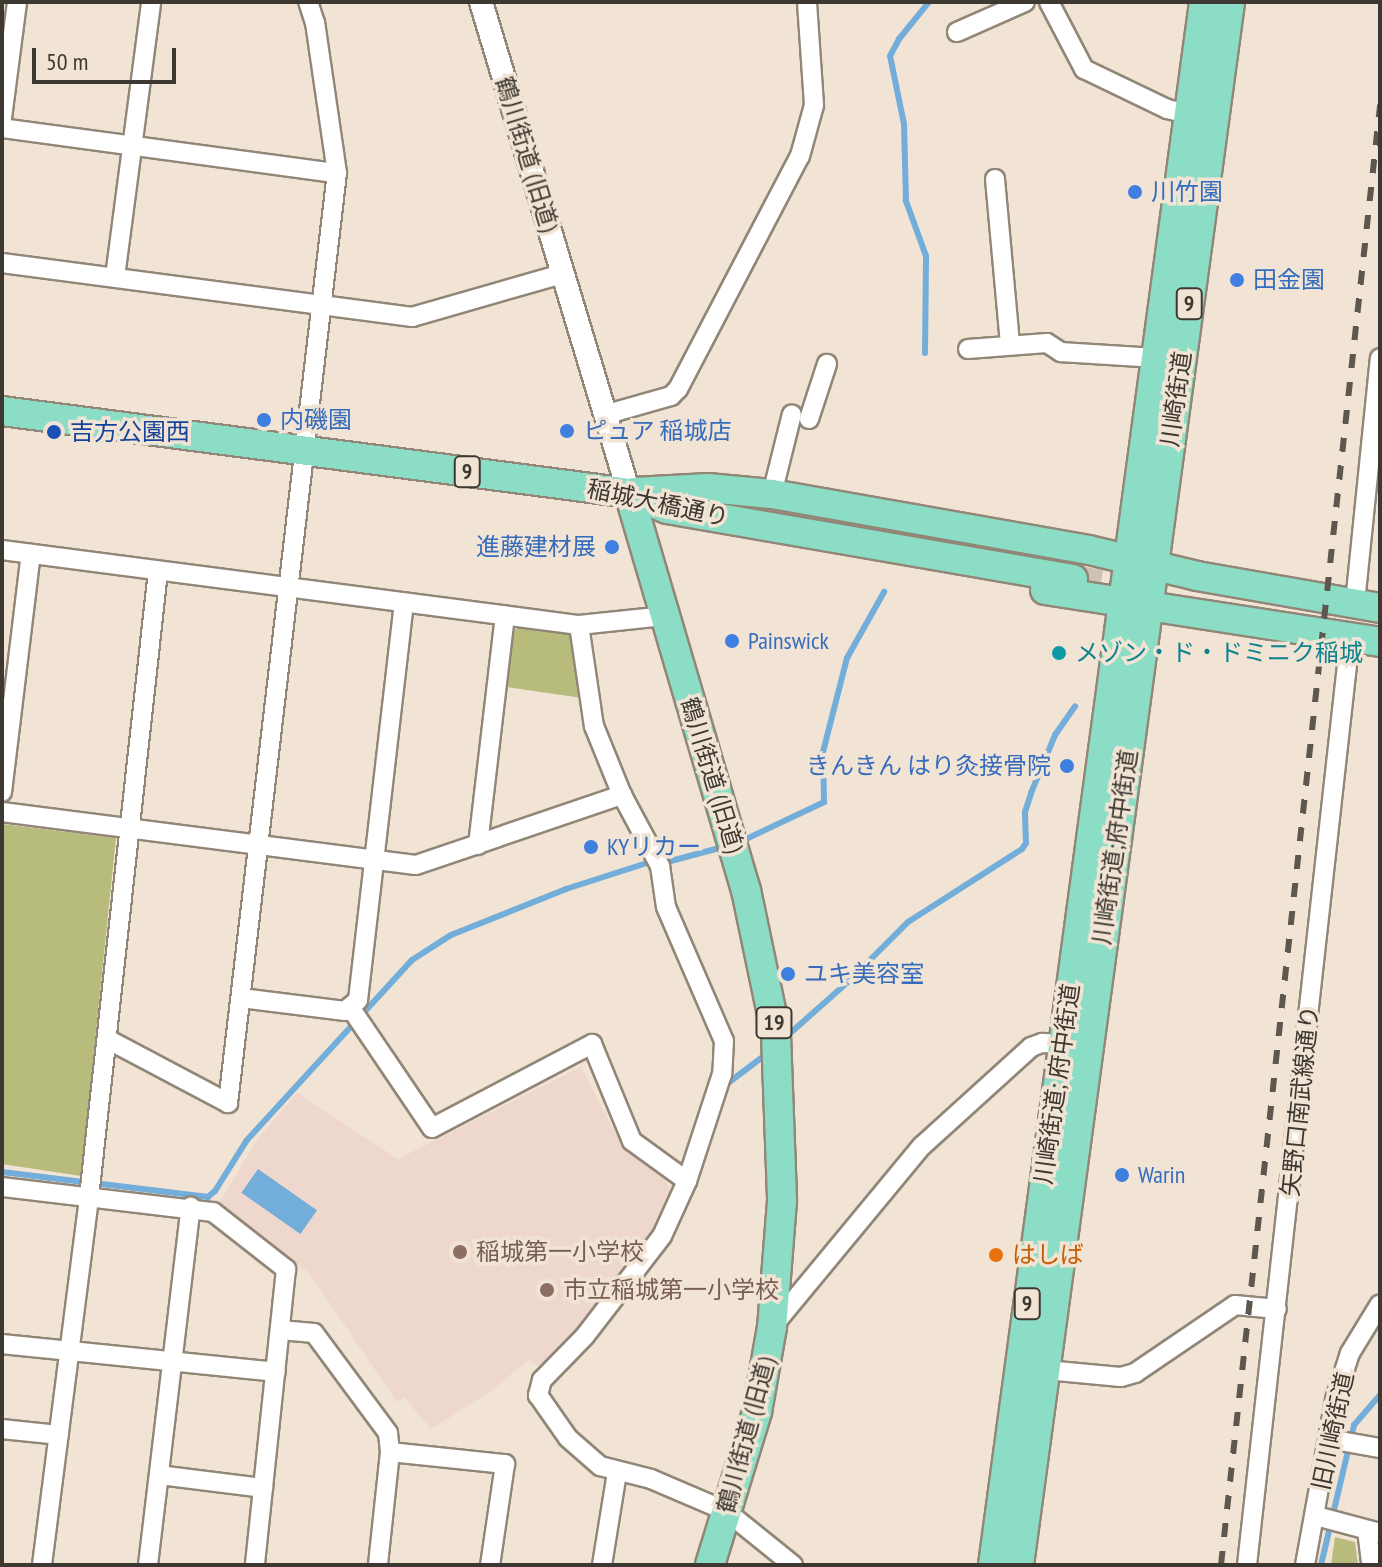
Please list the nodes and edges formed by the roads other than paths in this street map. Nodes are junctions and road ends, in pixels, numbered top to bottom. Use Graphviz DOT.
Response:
graph roads {
  1 [pos="17,2"];
  2 [pos="151,2"];
  3 [pos="308,2"];
  4 [pos="481,2"];
  5 [pos="807,2"];
  6 [pos="1025,2"];
  7 [pos="1049,2"];
  8 [pos="1204,2"];
  9 [pos="1230,2"];
  10 [pos="957,32"];
  11 [pos="1189,114"];
  12 [pos="2,118"];
  13 [pos="2,128"];
  14 [pos="132,145"];
  15 [pos="337,173"];
  16 [pos="995,179"];
  17 [pos="2,263"];
  18 [pos="562,274"];
  19 [pos="115,277"];
  20 [pos="322,305"];
  21 [pos="1010,345"];
  22 [pos="968,349"];
  23 [pos="1156,358"];
  24 [pos="1380,358"];
  25 [pos="827,364"];
  26 [pos="2,411"];
  27 [pos="604,415"];
  28 [pos="305,450"];
  29 [pos="629,493"];
  30 [pos="772,494"];
  31 [pos="685,512"];
  32 [pos="2,550"];
  33 [pos="31,554"];
  34 [pos="1141,562"];
  35 [pos="158,571"];
  36 [pos="289,588"];
  37 [pos="404,603"];
  38 [pos="1135,604"];
  39 [pos="1367,606"];
  40 [pos="505,616"];
  41 [pos="664,616"];
  42 [pos="579,625"];
  43 [pos="1350,638"];
  44 [pos="1380,642"];
  45 [pos="2,792"];
  46 [pos="622,795"];
  47 [pos="2,812"];
  48 [pos="128,829"];
  49 [pos="478,845"];
  50 [pos="258,846"];
  51 [pos="374,861"];
  52 [pos="241,998"];
  53 [pos="355,1015"];
  54 [pos="107,1039"];
  55 [pos="1075,1044"];
  56 [pos="687,1181"];
  57 [pos="2,1187"];
  58 [pos="89,1197"];
  59 [pos="191,1207"];
  60 [pos="1380,1304"];
  61 [pos="1277,1309"];
  62 [pos="772,1327"];
  63 [pos="280,1330"];
  64 [pos="2,1344"];
  65 [pos="68,1351"];
  66 [pos="172,1361"];
  67 [pos="1046,1370"];
  68 [pos="276,1372"];
  69 [pos="2,1429"];
  70 [pos="59,1435"];
  71 [pos="1329,1439"];
  72 [pos="1380,1448"];
  73 [pos="390,1452"];
  74 [pos="617,1472"];
  75 [pos="159,1475"];
  76 [pos="263,1488"];
  77 [pos="726,1511"];
  78 [pos="1316,1516"];
  79 [pos="1374,1532"];
  80 [pos="42,1565"];
  81 [pos="148,1565"];
  82 [pos="255,1565"];
  83 [pos="378,1565"];
  84 [pos="490,1565"];
  85 [pos="602,1565"];
  86 [pos="710,1565"];
  87 [pos="793,1565"];
  88 [pos="993,1565"];
  89 [pos="1019,1565"];
  90 [pos="1247,1565"];
  91 [pos="1305,1565"];
  92 [pos="1371,1565"];
  1 -- 12 [label="street"];
  2 -- 14 [label="street"];
  3 -- 15 [label="street"];
  4 -- 18 [label="street, 鶴川街道 (旧道)"];
  5 -- 27 [label="street"];
  6 -- 10 [label="street"];
  7 -- 11 [label="street"];
  8 -- 11 [label="main road, 川崎街道 / 9"];
  9 -- 34 [label="main road, 川崎街道 / 9"];
  11 -- 23 [label="main road, 川崎街道 / 9"];
  13 -- 14 [label="street"];
  14 -- 15 [label="street"];
  14 -- 19 [label="street"];
  15 -- 20 [label="street"];
  16 -- 21 [label="street"];
  17 -- 19 [label="street"];
  18 -- 20 [label="street"];
  18 -- 27 [label="street, 鶴川街道 (旧道)"];
  19 -- 20 [label="street"];
  20 -- 28 [label="street"];
  21 -- 22 [label="street"];
  21 -- 23 [label="street"];
  23 -- 34 [label="main road, 川崎街道 / 9"];
  24 -- 39 [label="street"];
  25 -- 30 [label="street"];
  26 -- 28 [label="main road, 稲城大橋通り / 9"];
  27 -- 29 [label="street, 鶴川街道 (旧道)"];
  28 -- 29 [label="main road, 稲城大橋通り / 9"];
  28 -- 36 [label="street"];
  29 -- 30 [label="main road, 9"];
  29 -- 31 [label="main road, 稲城大橋通り / 9"];
  29 -- 31 [label="main road, 稲城大橋通り / 9"];
  29 -- 41 [label="main road, 鶴川街道 (旧道) / 19"];
  30 -- 34 [label="main road, 9"];
  31 -- 38 [label="main road, 9"];
  32 -- 33 [label="street"];
  33 -- 35 [label="street"];
  33 -- 45 [label="street"];
  34 -- 38 [label="main road, 川崎街道 / 9"];
  34 -- 39 [label="main road, 9"];
  35 -- 36 [label="street"];
  35 -- 48 [label="street"];
  36 -- 37 [label="street"];
  36 -- 50 [label="street"];
  37 -- 40 [label="street"];
  37 -- 51 [label="street"];
  38 -- 43 [label="main road, 9"];
  38 -- 55 [label="main road, 川崎街道;府中街道 / 9"];
  40 -- 42 [label="street"];
  40 -- 49 [label="street"];
  41 -- 42 [label="street"];
  41 -- 62 [label="main road, 鶴川街道 (旧道) / 19"];
  42 -- 46 [label="street"];
  43 -- 44 [label="main road, 9"];
  43 -- 61 [label="street, 矢野口南武線通り"];
  46 -- 49 [label="street"];
  46 -- 56 [label="street"];
  47 -- 48 [label="street"];
  48 -- 50 [label="street"];
  48 -- 54 [label="street"];
  49 -- 51 [label="street"];
  50 -- 51 [label="street"];
  50 -- 52 [label="street"];
  51 -- 53 [label="street"];
  52 -- 53 [label="street"];
  52 -- 54 [label="street"];
  53 -- 56 [label="street"];
  54 -- 58 [label="street"];
  55 -- 62 [label="street"];
  55 -- 67 [label="main road, 川崎街道;府中街道 / 9"];
  55 -- 88 [label="main road, 川崎街道; 府中街道 / 9"];
  56 -- 74 [label="street"];
  57 -- 58 [label="street"];
  58 -- 59 [label="street"];
  58 -- 65 [label="street"];
  59 -- 63 [label="street"];
  59 -- 66 [label="street"];
  60 -- 71 [label="street, 旧川崎街道"];
  61 -- 67 [label="street"];
  61 -- 90 [label="street, 矢野口南武線通り"];
  62 -- 77 [label="main road, 鶴川街道 (旧道) / 19"];
  63 -- 68 [label="street"];
  63 -- 73 [label="street"];
  64 -- 65 [label="street"];
  65 -- 66 [label="street"];
  65 -- 70 [label="street"];
  66 -- 68 [label="street"];
  66 -- 75 [label="street"];
  67 -- 89 [label="main road, 川崎街道;府中街道 / 9"];
  68 -- 76 [label="street"];
  69 -- 70 [label="street"];
  70 -- 80 [label="street"];
  71 -- 72 [label="street"];
  71 -- 78 [label="street, 旧川崎街道"];
  73 -- 83 [label="street"];
  73 -- 84 [label="street"];
  74 -- 77 [label="street"];
  74 -- 85 [label="street"];
  75 -- 76 [label="street"];
  75 -- 81 [label="street"];
  76 -- 82 [label="street"];
  77 -- 86 [label="main road, 鶴川街道 (旧道) / 19"];
  77 -- 87 [label="street"];
  78 -- 79 [label="street"];
  78 -- 91 [label="street, 旧川崎街道"];
  79 -- 92 [label="street"];
}
